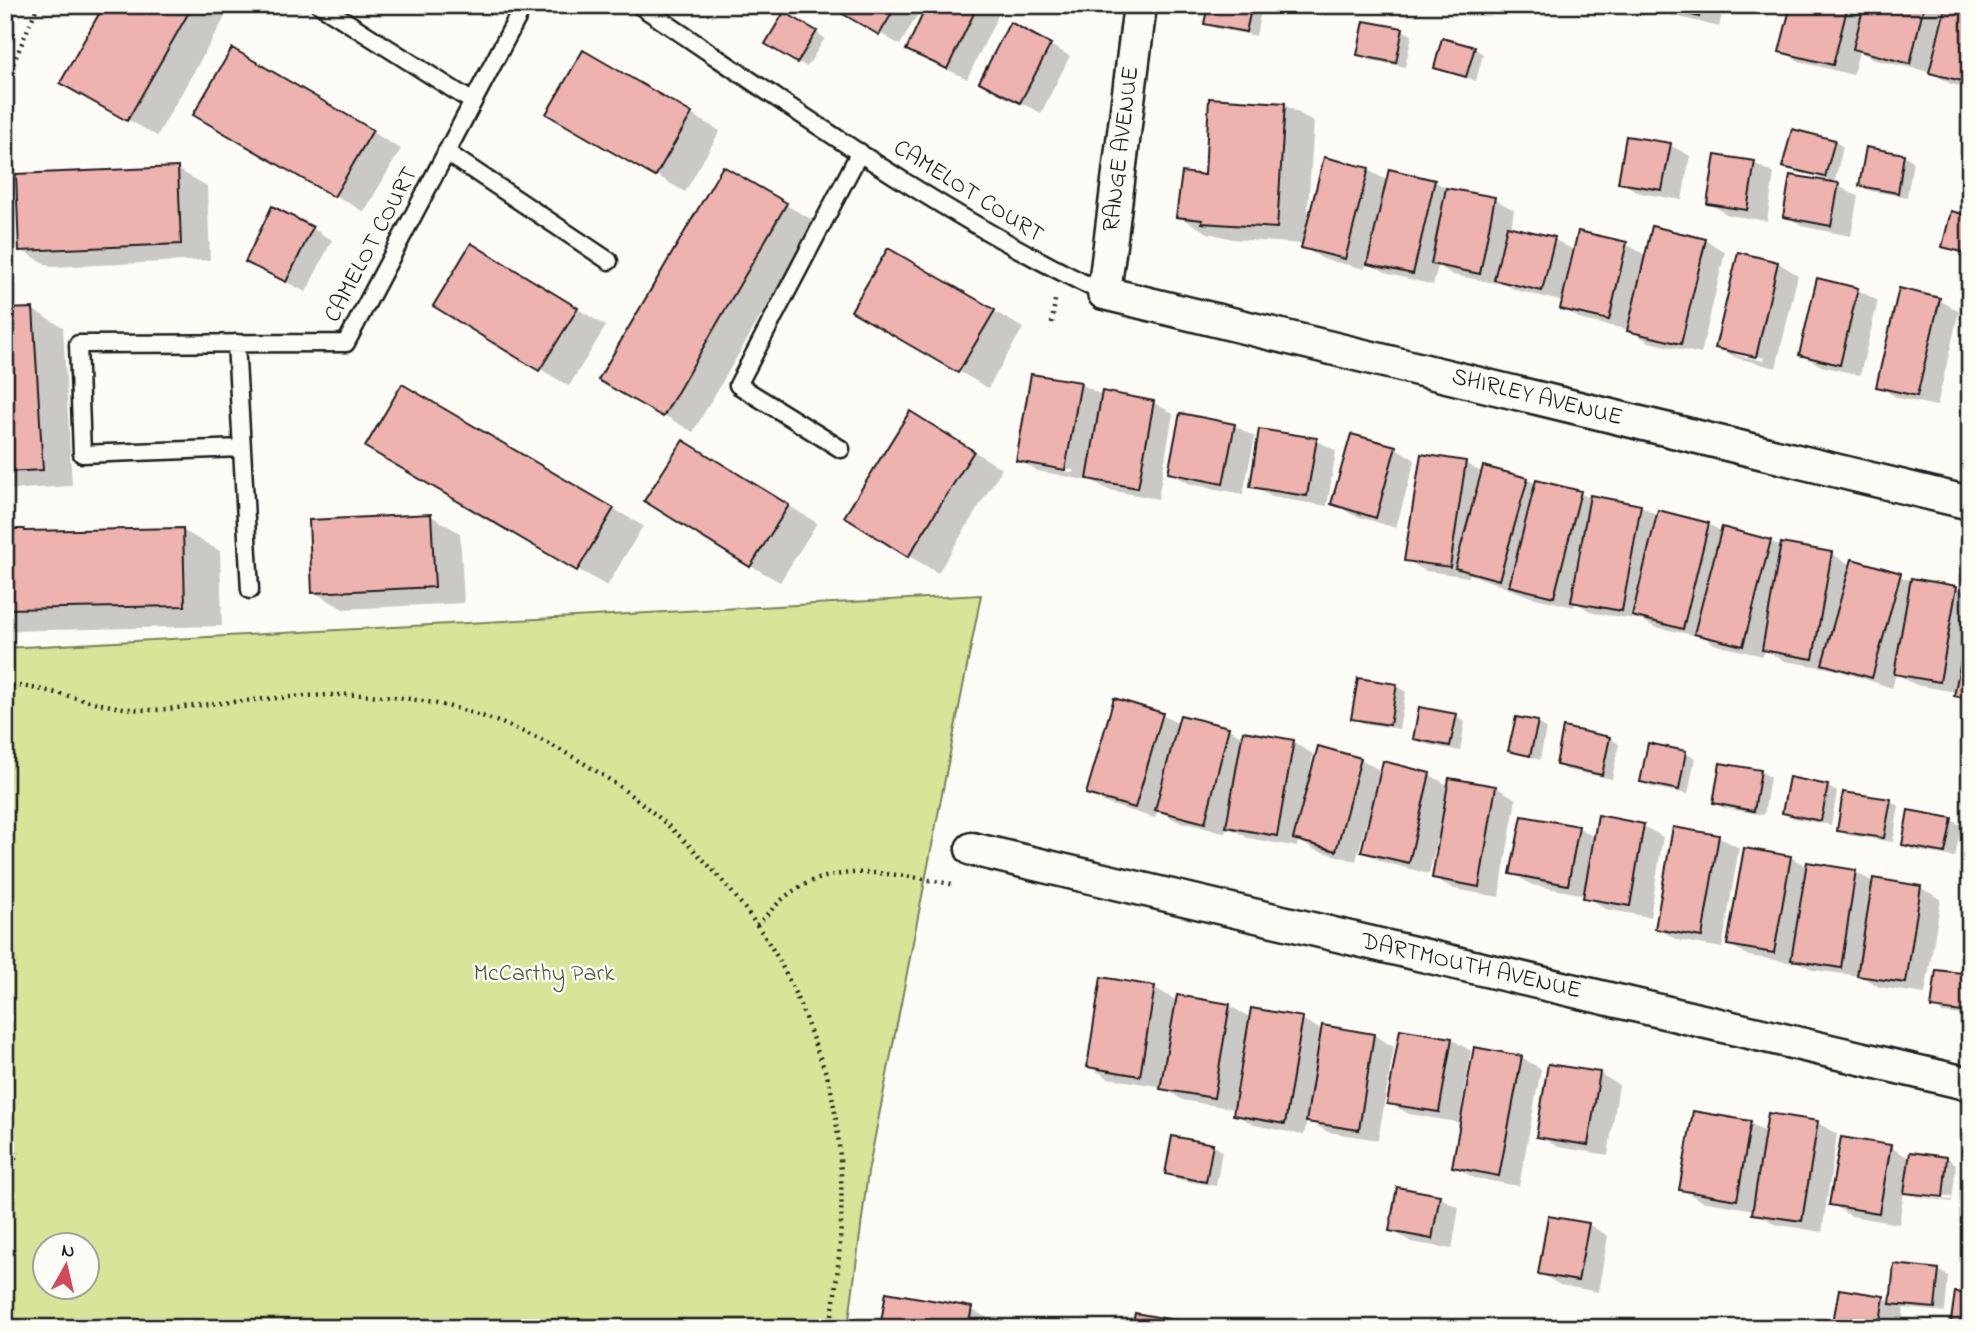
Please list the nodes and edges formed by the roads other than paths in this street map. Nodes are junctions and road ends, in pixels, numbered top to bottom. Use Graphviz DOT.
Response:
graph roads {
  1 [pos="320,5"];
  2 [pos="524,5"];
  3 [pos="639,5"];
  4 [pos="1140,5"];
  5 [pos="473,102"];
  6 [pos="446,152"];
  7 [pos="860,152"];
  8 [pos="609,261"];
  9 [pos="1104,293"];
  10 [pos="236,343"];
  11 [pos="242,448"];
  12 [pos="841,449"];
  13 [pos="1970,503"];
  14 [pos="250,590"];
  15 [pos="972,849"];
  16 [pos="1970,1084"];
  1 -- 5 [label="lane"];
  2 -- 5 [label="lane, CAMELOT COURT"];
  3 -- 7 [label="lane, CAMELOT COURT"];
  4 -- 9 [label="street, RANGE AVENUE"];
  5 -- 6 [label="lane, CAMELOT COURT"];
  6 -- 8 [label="lane"];
  6 -- 10 [label="lane, CAMELOT COURT"];
  7 -- 9 [label="lane, CAMELOT COURT"];
  7 -- 12 [label="lane"];
  9 -- 13 [label="street, SHIRLEY AVENUE"];
  10 -- 11 [label="lane"];
  10 -- 11 [label="lane, CAMELOT COURT"];
  11 -- 14 [label="lane"];
  15 -- 16 [label="street, DARTMOUTH AVENUE"];
}
